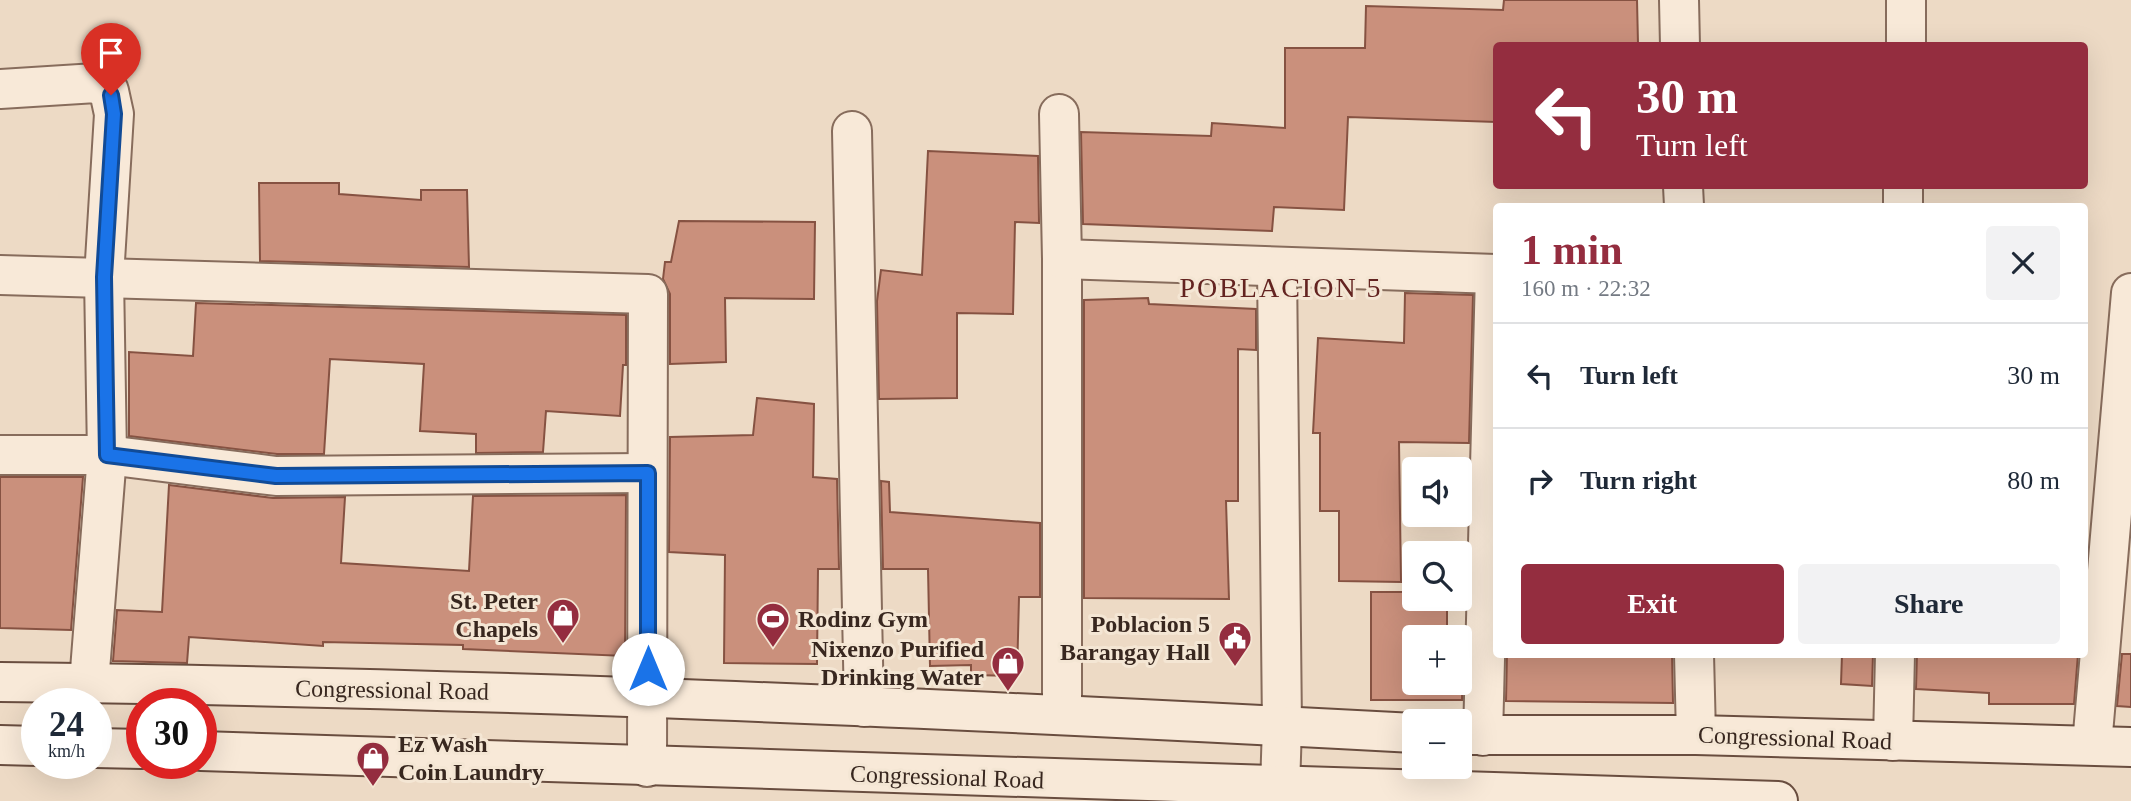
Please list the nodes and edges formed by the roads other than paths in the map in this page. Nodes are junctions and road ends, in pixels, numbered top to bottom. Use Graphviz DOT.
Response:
graph roads {
  1 [pos="1679,0"];
  2 [pos="1906,0"];
  3 [pos="1680,42"];
  4 [pos="1906,42"];
  5 [pos="0,89"];
  6 [pos="1059,114"];
  7 [pos="852,131"];
  8 [pos="1062,259"];
  9 [pos="1277,268"];
  10 [pos="1493,274"];
  11 [pos="0,275"];
  12 [pos="104,277"];
  13 [pos="2131,293"];
  14 [pos="1493,329"];
  15 [pos="0,455"];
  16 [pos="107,455"];
  17 [pos="648,473"];
  18 [pos="1694,658"];
  19 [pos="1895,658"];
  20 [pos="0,682"];
  21 [pos="89,682"];
  22 [pos="648,697"];
  23 [pos="864,707"];
  24 [pos="1062,714"];
  25 [pos="1472,718"];
  26 [pos="1282,726"];
  27 [pos="1402,732"];
  28 [pos="1696,735"];
  29 [pos="1472,736"];
  30 [pos="1893,741"];
  31 [pos="0,745"];
  32 [pos="2092,745"];
  33 [pos="21,746"];
  34 [pos="2131,747"];
  35 [pos="217,752"];
  36 [pos="647,767"];
  37 [pos="1280,788"];
  38 [pos="1208,793"];
  39 [pos="1778,801"];
  1 -- 3 [label="street"];
  2 -- 4 [label="street"];
  5 -- 12 [label="street"];
  6 -- 8 [label="street"];
  7 -- 23 [label="street"];
  8 -- 9 [label="street"];
  8 -- 24 [label="street"];
  9 -- 10 [label="street"];
  9 -- 26 [label="street"];
  11 -- 12 [label="street"];
  12 -- 16 [label="street"];
  12 -- 17 [label="street"];
  13 -- 32 [label="street"];
  14 -- 25 [label="street"];
  15 -- 16 [label="street"];
  16 -- 17 [label="street"];
  16 -- 21 [label="street"];
  17 -- 22 [label="street"];
  18 -- 28 [label="street"];
  19 -- 30 [label="street"];
  20 -- 21 [label="street, Congressional Road"];
  21 -- 22 [label="street, Congressional Road"];
  22 -- 23 [label="street, Congressional Road"];
  22 -- 36 [label="street"];
  23 -- 24 [label="street, Congressional Road"];
  24 -- 26 [label="street, Congressional Road"];
  26 -- 27 [label="street, Congressional Road"];
  26 -- 37 [label="street"];
  28 -- 29 [label="street, Congressional Road"];
  28 -- 30 [label="street, Congressional Road"];
  30 -- 32 [label="street, Congressional Road"];
  31 -- 33 [label="street"];
  32 -- 34 [label="street, Congressional Road"];
  35 -- 36 [label="street, Congressional Road"];
  36 -- 38 [label="street, Congressional Road"];
  37 -- 38 [label="street, Congressional Road"];
  37 -- 39 [label="street, Congressional Road"];
}
